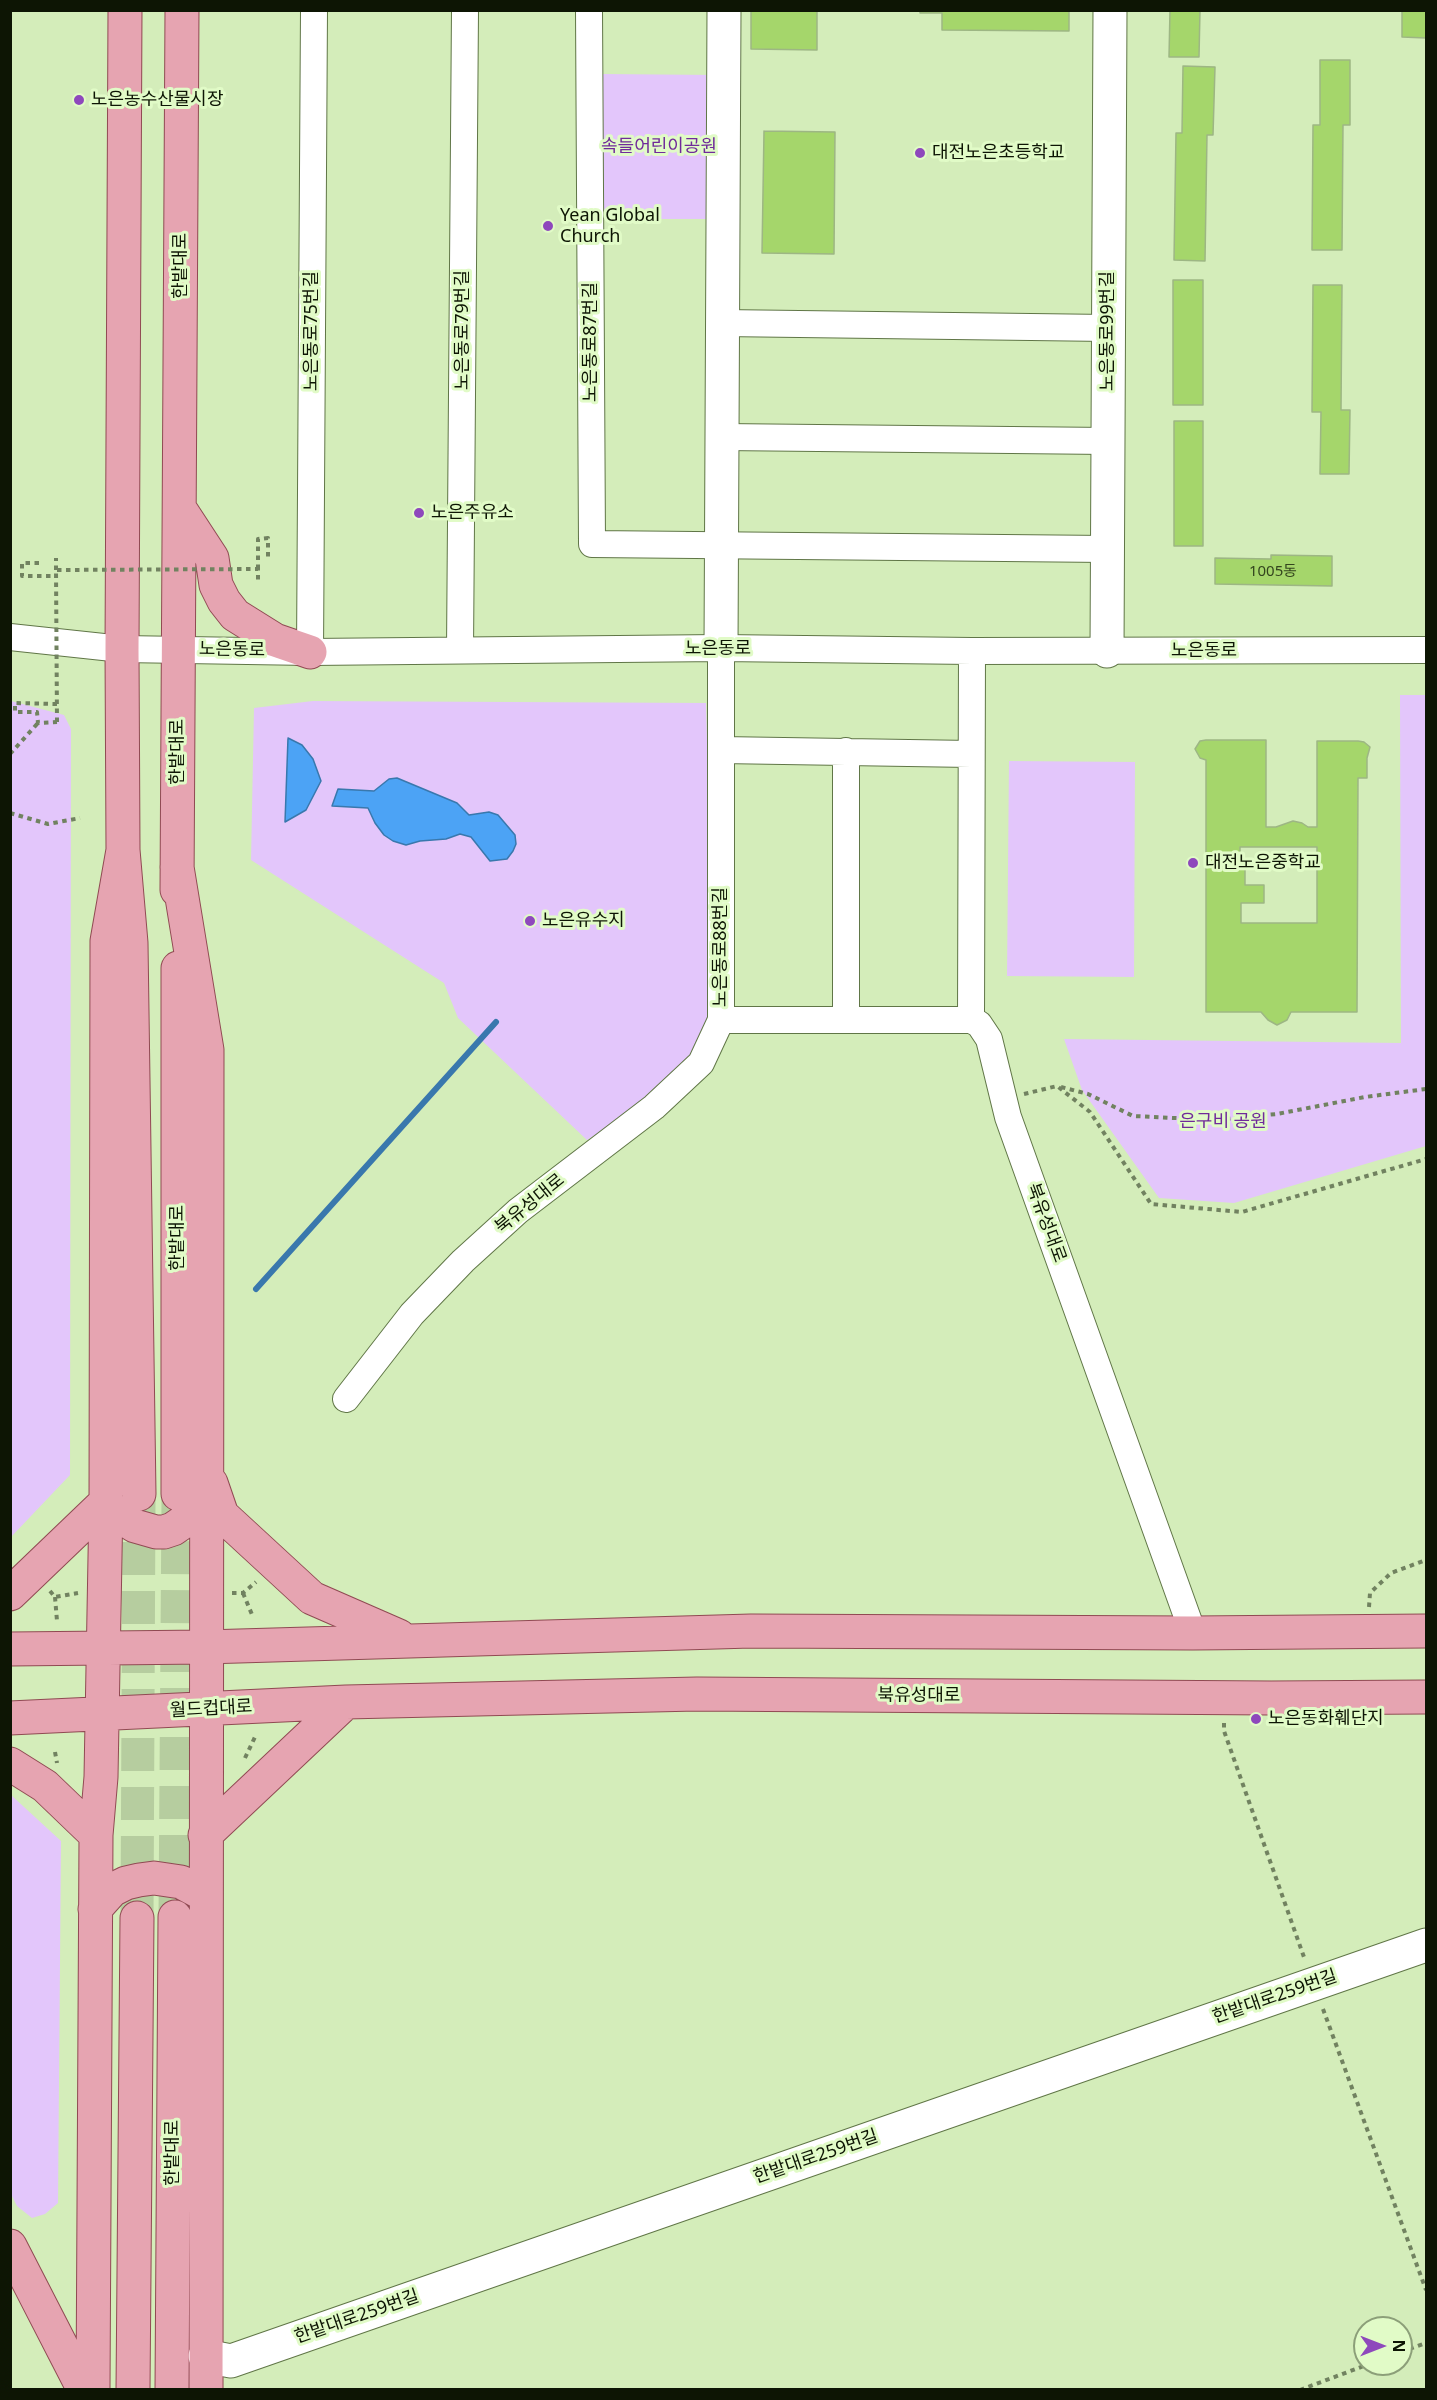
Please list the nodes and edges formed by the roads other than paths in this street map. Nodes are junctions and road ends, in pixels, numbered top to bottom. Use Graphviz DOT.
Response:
graph roads {
  1 [pos="125,10"];
  2 [pos="182,10"];
  3 [pos="314,10"];
  4 [pos="465,10"];
  5 [pos="589,10"];
  6 [pos="724,10"];
  7 [pos="1110,10"];
  8 [pos="722,323"];
  9 [pos="1108,328"];
  10 [pos="722,437"];
  11 [pos="1108,441"];
  12 [pos="180,509"];
  13 [pos="722,545"];
  14 [pos="1107,549"];
  15 [pos="10,637"];
  16 [pos="721,648"];
  17 [pos="122,649"];
  18 [pos="179,649"];
  19 [pos="460,650"];
  20 [pos="972,651"];
  21 [pos="1107,651"];
  22 [pos="1426,651"];
  23 [pos="310,652"];
  24 [pos="721,750"];
  25 [pos="846,751"];
  26 [pos="971,754"];
  27 [pos="123,850"];
  28 [pos="721,1020"];
  29 [pos="846,1020"];
  30 [pos="971,1020"];
  31 [pos="346,1399"];
  32 [pos="197,1483"];
  33 [pos="139,1494"];
  34 [pos="106,1502"];
  35 [pos="10,1594"];
  36 [pos="1426,1631"];
  37 [pos="1193,1633"];
  38 [pos="409,1640"];
  39 [pos="205,1647"];
  40 [pos="10,1649"];
  41 [pos="104,1649"];
  42 [pos="1426,1696"];
  43 [pos="346,1702"];
  44 [pos="411,1702"];
  45 [pos="205,1709"];
  46 [pos="102,1715"];
  47 [pos="10,1718"];
  48 [pos="10,1764"];
  49 [pos="96,1835"];
  50 [pos="205,1835"];
  51 [pos="205,1895"];
  52 [pos="95,1909"];
  53 [pos="175,1917"];
  54 [pos="137,1918"];
  55 [pos="1426,1945"];
  56 [pos="10,2246"];
  57 [pos="205,2356"];
  58 [pos="84,2390"];
  59 [pos="93,2390"];
  60 [pos="133,2390"];
  61 [pos="172,2390"];
  62 [pos="206,2390"];
  1 -- 17 [label="main road"];
  2 -- 12 [label="main road, 한밭대로"];
  3 -- 23 [label="street, 노은동로75번길"];
  4 -- 19 [label="street, 노은동로79번길"];
  5 -- 13 [label="street, 노은동로87번길"];
  6 -- 8 [label="street"];
  7 -- 9 [label="street, 노은동로99번길"];
  8 -- 9 [label="street"];
  8 -- 10 [label="street"];
  9 -- 11 [label="street, 노은동로99번길"];
  10 -- 11 [label="street"];
  10 -- 13 [label="street"];
  11 -- 14 [label="street, 노은동로99번길"];
  12 -- 18 [label="main road, 한밭대로"];
  12 -- 23 [label="main road"];
  13 -- 14 [label="street, 노은동로87번길"];
  13 -- 16 [label="street"];
  14 -- 21 [label="street, 노은동로99번길"];
  15 -- 17 [label="street, 노은동로"];
  16 -- 19 [label="street, 노은동로"];
  16 -- 20 [label="street, 노은동로"];
  16 -- 24 [label="street, 노은동로88번길"];
  17 -- 18 [label="street, 노은동로"];
  17 -- 27 [label="main road"];
  18 -- 23 [label="street, 노은동로"];
  18 -- 32 [label="main road, 한밭대로"];
  19 -- 23 [label="street, 노은동로"];
  20 -- 21 [label="street, 노은동로"];
  20 -- 26 [label="street"];
  21 -- 22 [label="street, 노은동로"];
  24 -- 25 [label="street"];
  24 -- 28 [label="street, 노은동로88번길"];
  25 -- 26 [label="street"];
  25 -- 29 [label="street"];
  26 -- 30 [label="street"];
  27 -- 33 [label="main road"];
  27 -- 34 [label="main road"];
  28 -- 29 [label="street, 노은동로88번길"];
  28 -- 31 [label="street, 북유성대로"];
  29 -- 30 [label="street, 노은동로88번길"];
  30 -- 37 [label="street, 북유성대로"];
  32 -- 34 [label="main road"];
  32 -- 38 [label="main road"];
  32 -- 39 [label="main road"];
  34 -- 35 [label="main road"];
  34 -- 41 [label="main road"];
  36 -- 37 [label="main road"];
  37 -- 38 [label="main road"];
  38 -- 39 [label="main road"];
  39 -- 41 [label="main road"];
  39 -- 45 [label="main road"];
  40 -- 41 [label="main road"];
  41 -- 46 [label="main road"];
  42 -- 44 [label="main road, 북유성대로"];
  43 -- 44 [label="main road, 월드컵대로"];
  43 -- 45 [label="main road, 월드컵대로"];
  43 -- 50 [label="main road"];
  45 -- 46 [label="main road, 월드컵대로"];
  45 -- 50 [label="main road"];
  46 -- 47 [label="main road, 월드컵대로"];
  46 -- 49 [label="main road"];
  48 -- 49 [label="main road"];
  49 -- 52 [label="main road"];
  50 -- 51 [label="main road"];
  51 -- 52 [label="main road"];
  51 -- 57 [label="main road"];
  52 -- 59 [label="main road"];
  53 -- 61 [label="main road, 한밭대로"];
  54 -- 60 [label="main road"];
  55 -- 57 [label="street, 한밭대로259번길"];
  56 -- 58 [label="main road"];
  57 -- 62 [label="main road"];
}
